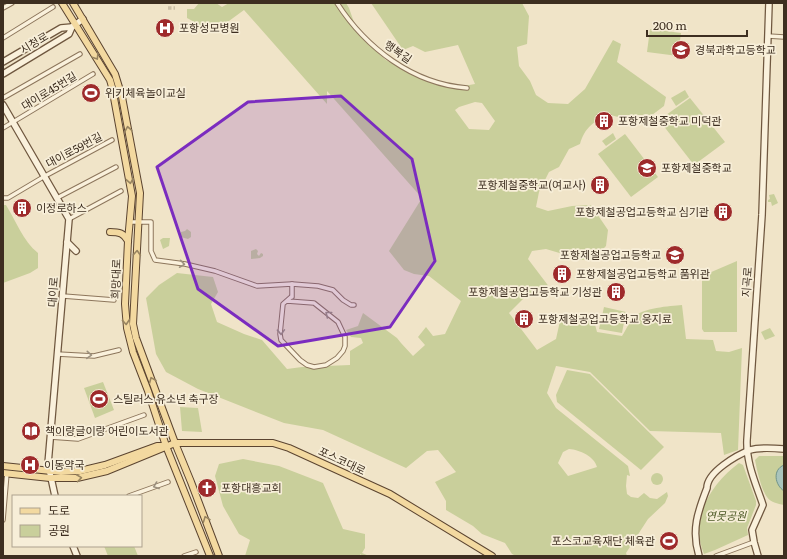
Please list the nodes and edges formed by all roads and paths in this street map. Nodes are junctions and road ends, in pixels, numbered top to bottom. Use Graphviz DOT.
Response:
graph roads {
  1 [pos="12,3"];
  2 [pos="62,3"];
  3 [pos="73,3"];
  4 [pos="338,3"];
  5 [pos="769,3"];
  6 [pos="3,8"];
  7 [pos="53,8"];
  8 [pos="83,19"];
  9 [pos="74,25"];
  10 [pos="768,36"];
  11 [pos="784,37"];
  12 [pos="3,38"];
  13 [pos="80,54"];
  14 [pos="3,62"];
  15 [pos="3,74"];
  16 [pos="93,74"];
  17 [pos="467,88"];
  18 [pos="3,98"];
  19 [pos="3,105"];
  20 [pos="14,122"];
  21 [pos="3,128"];
  22 [pos="112,140"];
  23 [pos="116,167"];
  24 [pos="45,176"];
  25 [pos="122,191"];
  26 [pos="3,198"];
  27 [pos="57,198"];
  28 [pos="69,219"];
  29 [pos="129,222"];
  30 [pos="138,222"];
  31 [pos="110,232"];
  32 [pos="128,241"];
  33 [pos="67,242"];
  34 [pos="76,251"];
  35 [pos="292,284"];
  36 [pos="63,296"];
  37 [pos="291,297"];
  38 [pos="114,300"];
  39 [pos="287,301"];
  40 [pos="294,301"];
  41 [pos="354,305"];
  42 [pos="120,350"];
  43 [pos="57,354"];
  44 [pos="144,415"];
  45 [pos="50,437"];
  46 [pos="175,443"];
  47 [pos="166,446"];
  48 [pos="784,449"];
  49 [pos="746,452"];
  50 [pos="3,466"];
  51 [pos="49,471"];
  52 [pos="5,473"];
  53 [pos="50,478"];
  54 [pos="168,482"];
  55 [pos="55,495"];
  56 [pos="132,495"];
  57 [pos="3,520"];
  58 [pos="754,542"];
  59 [pos="196,552"];
  60 [pos="184,556"];
  61 [pos="210,556"];
  62 [pos="219,556"];
  63 [pos="492,556"];
  64 [pos="699,556"];
  65 [pos="716,556"];
  66 [pos="758,556"];
  1 -- 6 [label="street"];
  2 -- 9 [label="main road, 희망대로"];
  3 -- 8 [label="main road, 희망대로"];
  4 -- 17 [label="street, 행복길"];
  5 -- 10 [label="main road, 지곡로"];
  7 -- 12 [label="street"];
  8 -- 9 [label="main road, 시청로"];
  30 -- 8 [label="main road, 희망대로, one-way"];
  9 -- 14 [label="main road, 시청로"];
  9 -- 15 [label="main road, 시청로"];
  9 -- 29 [label="main road, 희망대로, one-way"];
  10 -- 11 [label="street"];
  10 -- 49 [label="main road, 지곡로"];
  13 -- 18 [label="street"];
  16 -- 20 [label="street, 대이로45번길"];
  19 -- 20 [label="main road"];
  20 -- 21 [label="street, 대이로45번길"];
  20 -- 24 [label="main road"];
  22 -- 24 [label="street, 대이로59번길"];
  23 -- 27 [label="street"];
  24 -- 26 [label="street, 대이로59번길"];
  24 -- 27 [label="main road"];
  25 -- 28 [label="street"];
  27 -- 28 [label="main road"];
  28 -- 33 [label="main road, 대이로"];
  29 -- 30 [label="street"];
  29 -- 32 [label="main road, 희망대로"];
  30 -- 35 [label="street, one-way"];
  46 -- 30 [label="main road, 희망대로, one-way"];
  31 -- 32 [label="main road"];
  32 -- 47 [label="main road, 희망대로, one-way"];
  33 -- 34 [label="main road"];
  33 -- 36 [label="main road, 대이로"];
  35 -- 37 [label="street"];
  35 -- 41 [label="street"];
  36 -- 38 [label="street"];
  36 -- 43 [label="main road, 대이로"];
  37 -- 39 [label="street"];
  37 -- 40 [label="street"];
  39 -- 40 [label="street"];
  39 -- 40 [label="street, one-way"];
  43 -- 42 [label="street, one-way"];
  43 -- 45 [label="main road, 대이로"];
  44 -- 45 [label="street"];
  45 -- 51 [label="main road, 대이로"];
  46 -- 47 [label="main road, 포스코대로"];
  62 -- 46 [label="main road, 희망대로, one-way"];
  46 -- 63 [label="main road, 포스코대로"];
  47 -- 51 [label="main road, 포스코대로"];
  53 -- 47 [label="main road, 포스코대로, one-way"];
  47 -- 61 [label="main road, 희망대로"];
  48 -- 49 [label="main road"];
  49 -- 58 [label="main road, 지곡로"];
  49 -- 64 [label="main road"];
  50 -- 51 [label="main road, 포스코대로"];
  51 -- 53 [label="main road, 대이로"];
  52 -- 53 [label="main road, 포스코대로"];
  52 -- 57 [label="street, 포스코대로"];
  53 -- 55 [label="main road, 대이로"];
  54 -- 56 [label="street, one-way"];
  58 -- 65 [label="street"];
  58 -- 66 [label="main road, 지곡로"];
  59 -- 60 [label="street"];
}
